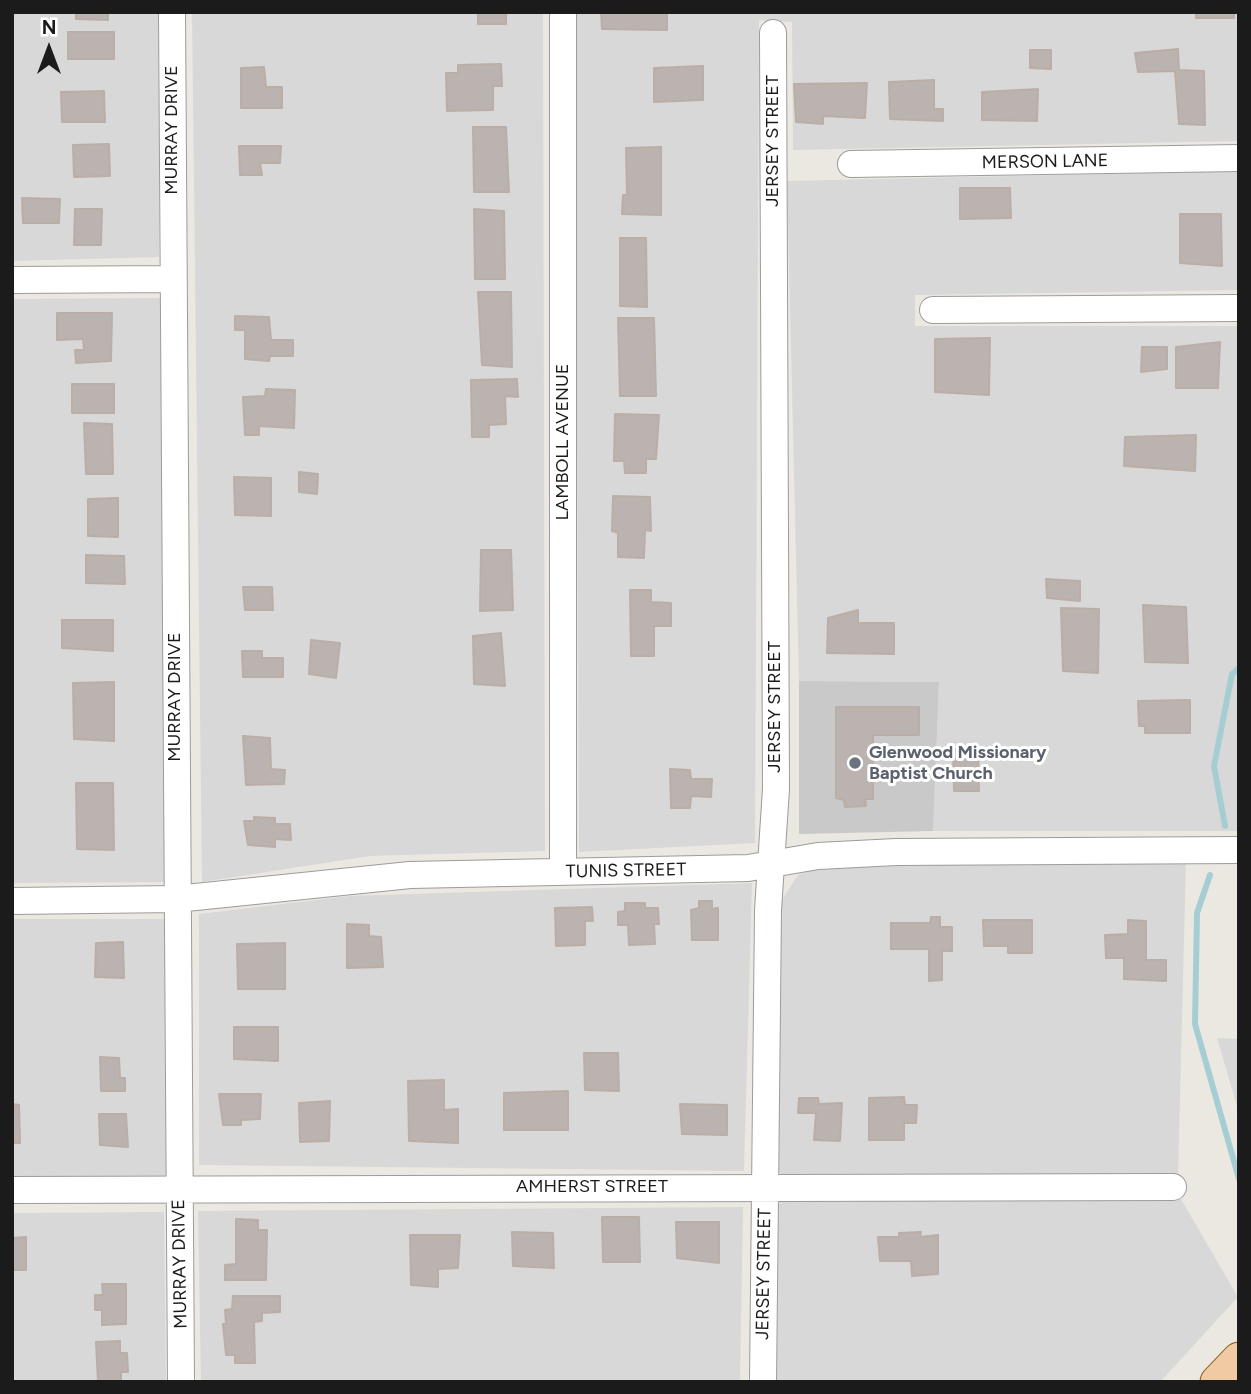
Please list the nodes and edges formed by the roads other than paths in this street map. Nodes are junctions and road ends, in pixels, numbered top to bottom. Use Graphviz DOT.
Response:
graph roads {
  1 [pos="172,12"];
  2 [pos="563,12"];
  3 [pos="773,33"];
  4 [pos="1239,159"];
  5 [pos="851,164"];
  6 [pos="173,279"];
  7 [pos="12,280"];
  8 [pos="1239,308"];
  9 [pos="933,310"];
  10 [pos="1239,850"];
  11 [pos="770,863"];
  12 [pos="563,872"];
  13 [pos="176,899"];
  14 [pos="12,901"];
  15 [pos="765,1186"];
  16 [pos="1173,1186"];
  17 [pos="179,1188"];
  18 [pos="12,1190"];
  19 [pos="1239,1359"];
  20 [pos="181,1382"];
  21 [pos="763,1382"];
  22 [pos="1217,1382"];
  1 -- 6 [label="street, MURRAY DRIVE"];
  2 -- 12 [label="street, LAMBOLL AVENUE"];
  3 -- 11 [label="street, JERSEY STREET"];
  4 -- 5 [label="street, MERSON LANE"];
  6 -- 7 [label="street"];
  6 -- 13 [label="street, MURRAY DRIVE"];
  8 -- 9 [label="street"];
  10 -- 11 [label="street, TUNIS STREET"];
  11 -- 12 [label="street, TUNIS STREET"];
  11 -- 15 [label="street, JERSEY STREET"];
  12 -- 13 [label="street, TUNIS STREET"];
  13 -- 14 [label="street, TUNIS STREET"];
  13 -- 17 [label="street, MURRAY DRIVE"];
  15 -- 16 [label="street, AMHERST STREET"];
  15 -- 17 [label="street, AMHERST STREET"];
  15 -- 21 [label="street, JERSEY STREET"];
  17 -- 18 [label="street, AMHERST STREET"];
  17 -- 20 [label="street, MURRAY DRIVE"];
  19 -- 22 [label="main road"];
}
